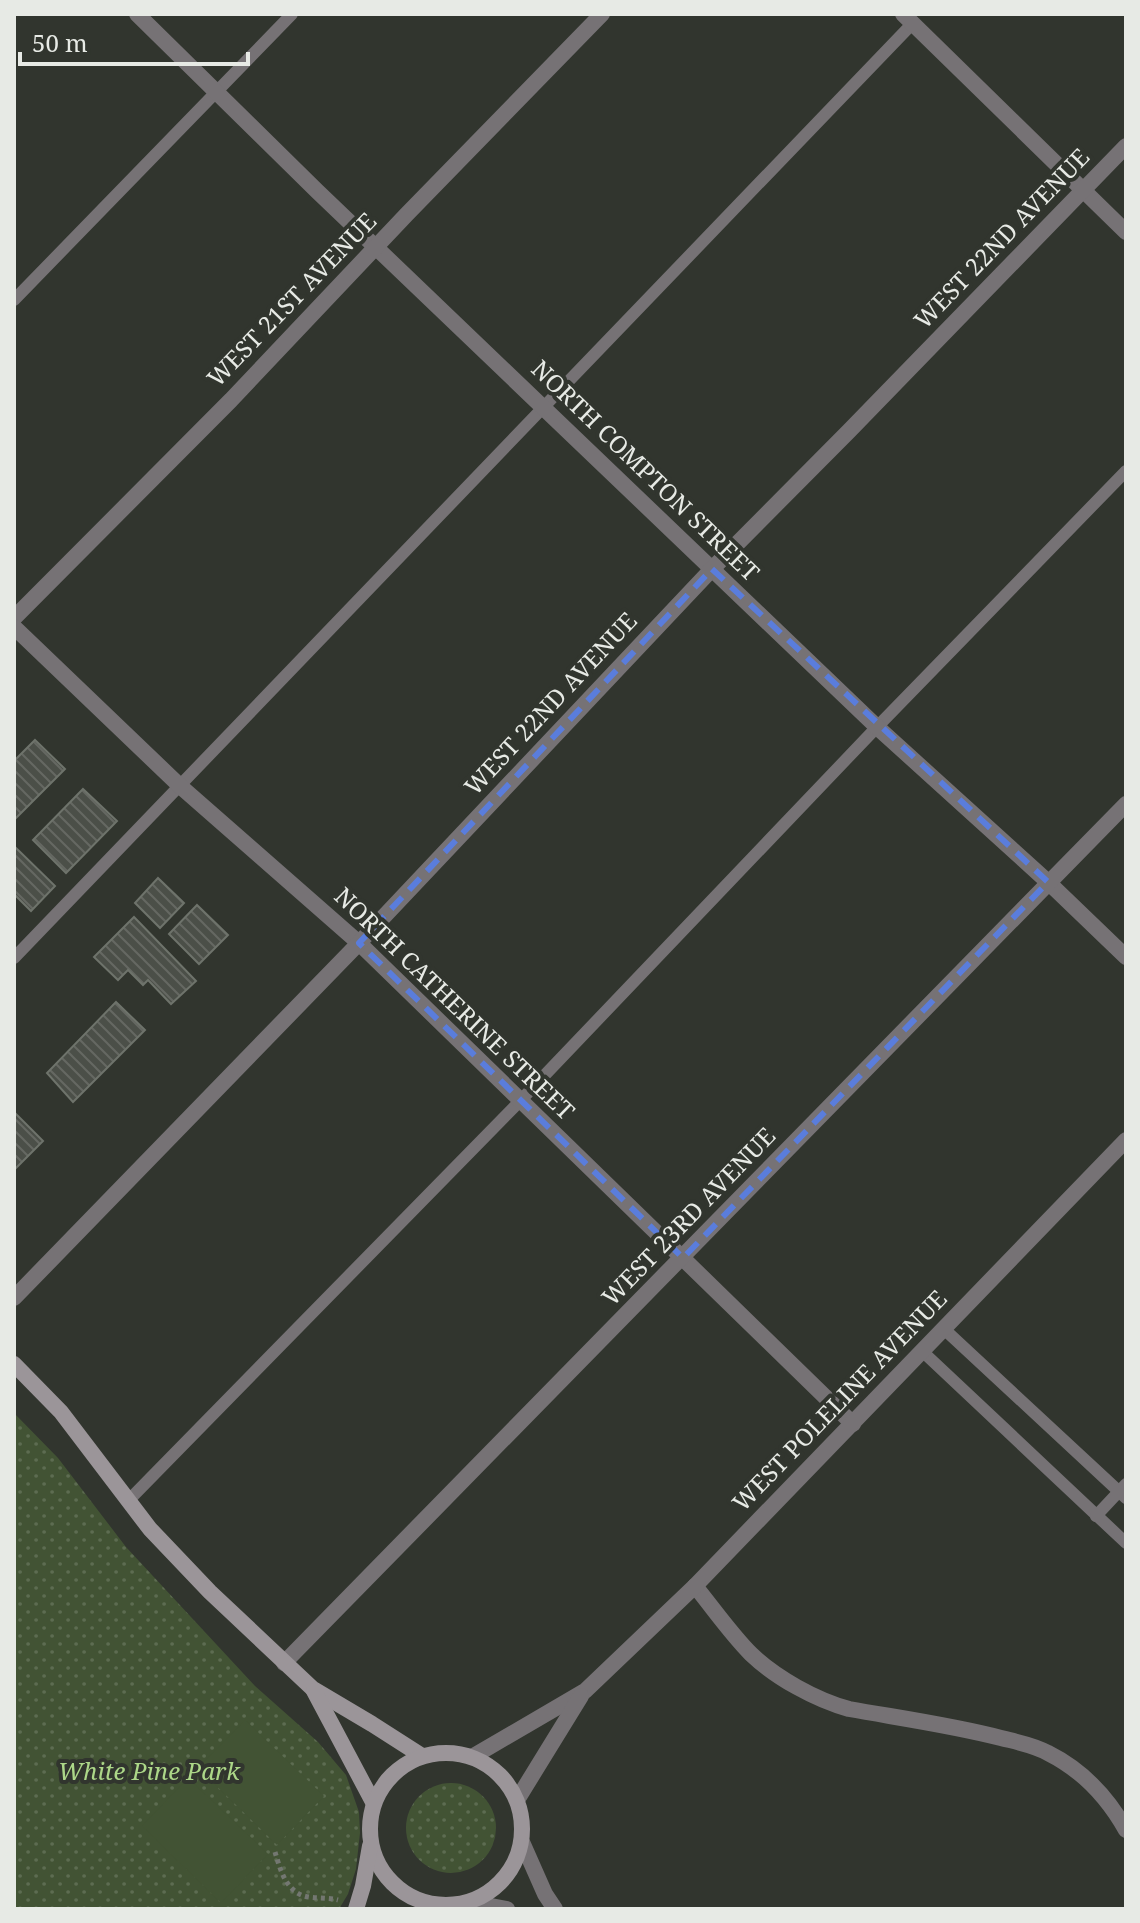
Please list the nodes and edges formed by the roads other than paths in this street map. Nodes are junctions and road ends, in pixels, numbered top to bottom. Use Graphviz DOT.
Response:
graph roads {
  1 [pos="137,14"];
  2 [pos="292,14"];
  3 [pos="602,14"];
  4 [pos="908,19"];
  5 [pos="217,92"];
  6 [pos="1126,146"];
  7 [pos="1084,190"];
  8 [pos="1126,232"];
  9 [pos="377,247"];
  10 [pos="14,300"];
  11 [pos="544,408"];
  12 [pos="1126,471"];
  13 [pos="712,569"];
  14 [pos="14,618"];
  15 [pos="14,627"];
  16 [pos="877,727"];
  17 [pos="180,786"];
  18 [pos="1126,804"];
  19 [pos="1048,882"];
  20 [pos="359,943"];
  21 [pos="1126,957"];
  22 [pos="14,958"];
  23 [pos="521,1100"];
  24 [pos="1126,1140"];
  25 [pos="683,1258"];
  26 [pos="14,1298"];
  27 [pos="944,1329"];
  28 [pos="922,1351"];
  29 [pos="14,1364"];
  30 [pos="853,1424"];
  31 [pos="1124,1491"];
  32 [pos="128,1501"];
  33 [pos="1096,1516"];
  34 [pos="1126,1543"];
  35 [pos="695,1586"];
  36 [pos="284,1663"];
  37 [pos="313,1689"];
  38 [pos="585,1691"];
  39 [pos="422,1756"];
  40 [pos="472,1757"];
  41 [pos="517,1800"];
  42 [pos="373,1802"];
  43 [pos="1126,1830"];
  44 [pos="522,1842"];
  45 [pos="370,1844"];
  46 [pos="470,1902"];
  47 [pos="413,1906"];
  48 [pos="356,1909"];
  49 [pos="507,1909"];
  50 [pos="555,1909"];
  1 -- 5 [label="street, NORTH COMPTON STREET"];
  2 -- 5 [label="lane"];
  3 -- 9 [label="street, WEST 21ST AVENUE"];
  4 -- 7 [label="street"];
  4 -- 11 [label="lane"];
  5 -- 9 [label="street, NORTH COMPTON STREET"];
  5 -- 10 [label="lane"];
  6 -- 7 [label="street, WEST 22ND AVENUE"];
  7 -- 8 [label="street"];
  7 -- 13 [label="street, WEST 22ND AVENUE"];
  9 -- 11 [label="street, NORTH COMPTON STREET"];
  9 -- 14 [label="street, WEST 21ST AVENUE"];
  11 -- 13 [label="street, NORTH COMPTON STREET"];
  11 -- 17 [label="lane"];
  12 -- 16 [label="lane"];
  13 -- 16 [label="street, NORTH COMPTON STREET"];
  13 -- 20 [label="street, WEST 22ND AVENUE"];
  15 -- 17 [label="street, NORTH CATHERINE STREET"];
  16 -- 19 [label="street, NORTH COMPTON STREET"];
  16 -- 23 [label="lane"];
  17 -- 20 [label="street, NORTH CATHERINE STREET"];
  17 -- 22 [label="lane"];
  18 -- 19 [label="street, WEST 23RD AVENUE"];
  19 -- 21 [label="street, NORTH COMPTON STREET"];
  19 -- 25 [label="street, WEST 23RD AVENUE"];
  20 -- 23 [label="street, NORTH CATHERINE STREET"];
  20 -- 26 [label="street, WEST 22ND AVENUE"];
  23 -- 25 [label="street, NORTH CATHERINE STREET"];
  23 -- 32 [label="lane"];
  24 -- 27 [label="street, WEST POLELINE AVENUE"];
  25 -- 30 [label="street, NORTH CATHERINE STREET"];
  25 -- 36 [label="street, WEST 23RD AVENUE"];
  27 -- 28 [label="street, WEST POLELINE AVENUE"];
  27 -- 31 [label="lane"];
  28 -- 30 [label="street, WEST POLELINE AVENUE"];
  28 -- 33 [label="lane"];
  29 -- 32 [label="main road"];
  30 -- 35 [label="street, WEST POLELINE AVENUE"];
  31 -- 33 [label="lane"];
  32 -- 36 [label="main road"];
  33 -- 34 [label="lane"];
  35 -- 38 [label="street, WEST POLELINE AVENUE"];
  35 -- 43 [label="street"];
  36 -- 37 [label="main road"];
  37 -- 39 [label="main road"];
  37 -- 42 [label="main road"];
  38 -- 40 [label="street, WEST POLELINE AVENUE"];
  38 -- 41 [label="street, WEST POLELINE AVENUE"];
  39 -- 40 [label="main road"];
  39 -- 42 [label="main road"];
  40 -- 41 [label="main road"];
  41 -- 44 [label="main road"];
  42 -- 45 [label="main road"];
  44 -- 46 [label="main road"];
  44 -- 50 [label="street"];
  45 -- 47 [label="main road"];
  45 -- 48 [label="main road"];
  46 -- 47 [label="main road"];
  46 -- 49 [label="street"];
}
